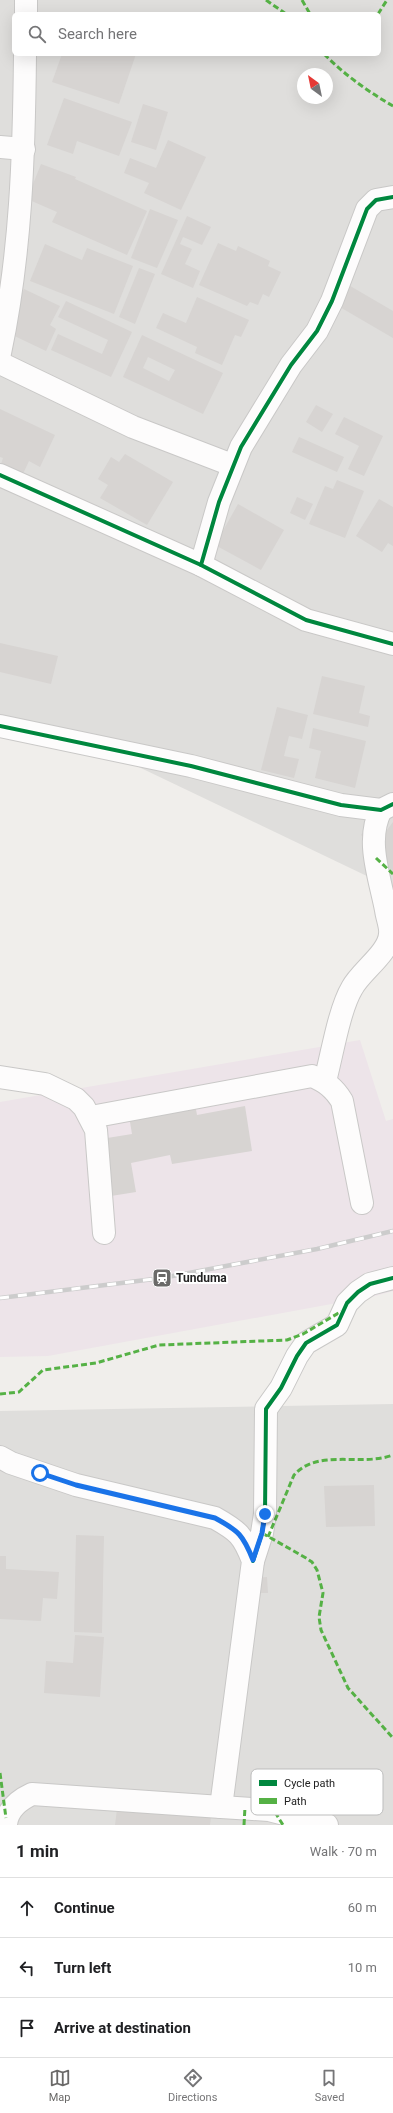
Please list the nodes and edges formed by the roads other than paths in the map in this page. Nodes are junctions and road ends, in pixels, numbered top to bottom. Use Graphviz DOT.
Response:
graph roads {
  1 [pos="26,0"];
  2 [pos="26,12"];
  3 [pos="25,56"];
  4 [pos="0,147"];
  5 [pos="24,149"];
  6 [pos="393,198"];
  7 [pos="0,353"];
  8 [pos="0,363"];
  9 [pos="232,465"];
  10 [pos="0,475"];
  11 [pos="201,565"];
  12 [pos="393,644"];
  13 [pos="0,726"];
  14 [pos="387,807"];
  15 [pos="0,1077"];
  16 [pos="325,1081"];
  17 [pos="91,1117"];
  18 [pos="362,1203"];
  19 [pos="104,1233"];
  20 [pos="393,1278"];
  21 [pos="0,1457"];
  22 [pos="253,1560"];
  23 [pos="221,1807"];
  24 [pos="251,1809"];
  25 [pos="288,1815"];
  26 [pos="6,1825"];
  27 [pos="327,1825"];
  1 -- 2 [label="street"];
  3 -- 5 [label="street"];
  4 -- 5 [label="street"];
  5 -- 7 [label="street"];
  6 -- 9 [label="street"];
  8 -- 9 [label="street"];
  9 -- 11 [label="street"];
  10 -- 11 [label="street"];
  11 -- 12 [label="street"];
  13 -- 14 [label="street"];
  14 -- 16 [label="street"];
  15 -- 17 [label="street"];
  16 -- 17 [label="street"];
  16 -- 18 [label="street"];
  17 -- 19 [label="street"];
  20 -- 22 [label="street"];
  21 -- 22 [label="street"];
  22 -- 23 [label="street"];
  23 -- 24 [label="street"];
  23 -- 26 [label="street"];
  25 -- 27 [label="street"];
}
